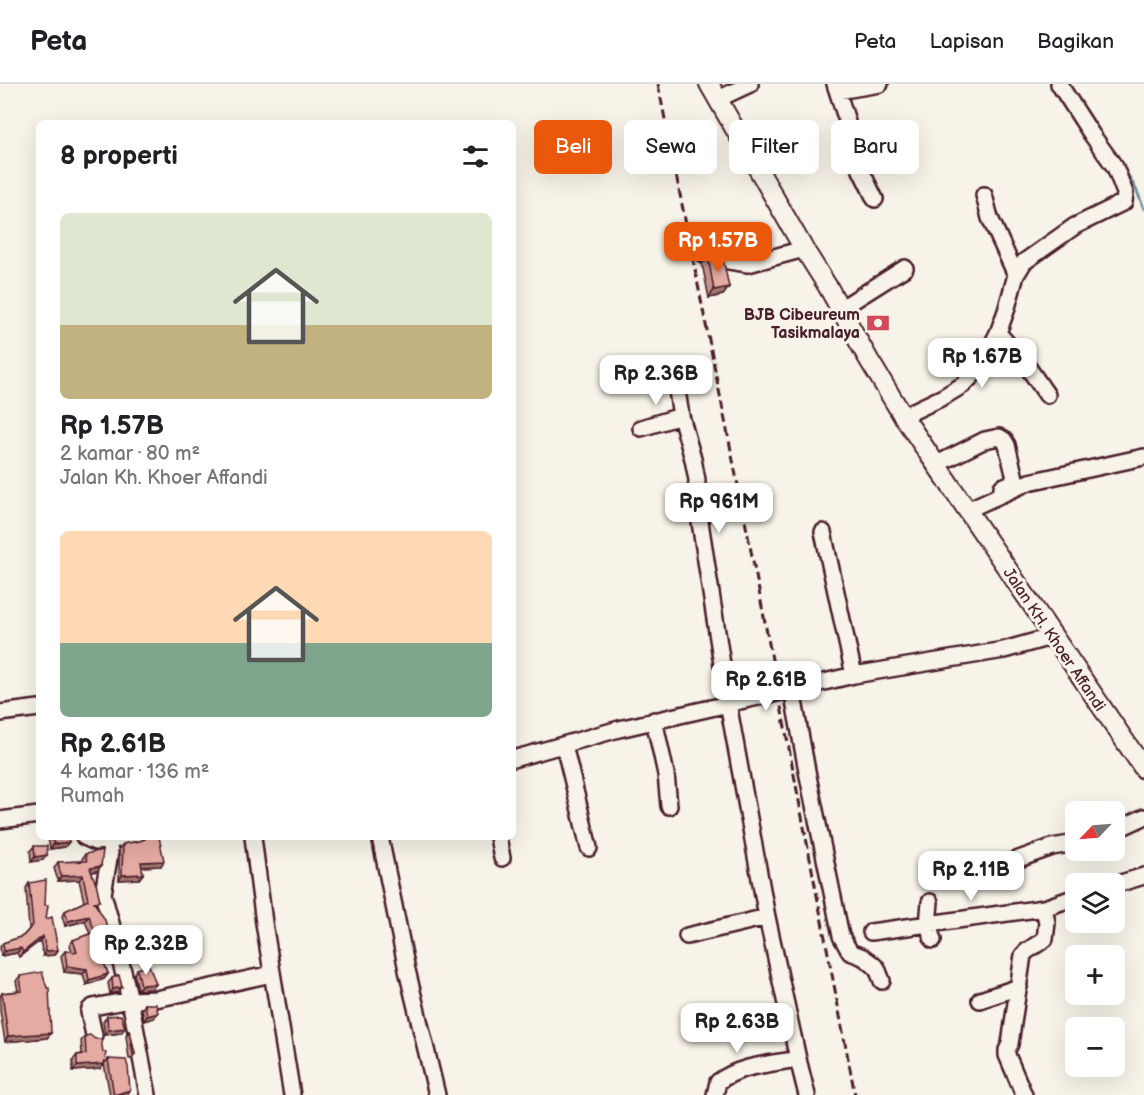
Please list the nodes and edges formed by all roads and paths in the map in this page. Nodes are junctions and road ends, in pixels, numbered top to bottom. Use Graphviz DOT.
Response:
graph roads {
  1 [pos="750,84"];
  2 [pos="880,84"];
  3 [pos="1059,84"];
  4 [pos="837,88"];
  5 [pos="714,92"];
  6 [pos="984,195"];
  7 [pos="875,199"];
  8 [pos="804,249"];
  9 [pos="704,255"];
  10 [pos="905,268"];
  11 [pos="1016,275"];
  12 [pos="840,309"];
  13 [pos="998,333"];
  14 [pos="674,370"];
  15 [pos="1047,395"];
  16 [pos="681,416"];
  17 [pos="903,416"];
  18 [pos="641,428"];
  19 [pos="1144,457"];
  20 [pos="935,465"];
  21 [pos="965,507"];
  22 [pos="823,532"];
  23 [pos="1054,636"];
  24 [pos="854,675"];
  25 [pos="789,691"];
  26 [pos="734,702"];
  27 [pos="36,708"];
  28 [pos="0,714"];
  29 [pos="654,720"];
  30 [pos="564,745"];
  31 [pos="516,758"];
  32 [pos="1144,769"];
  33 [pos="669,806"];
  34 [pos="36,815"];
  35 [pos="1144,817"];
  36 [pos="0,820"];
  37 [pos="1125,826"];
  38 [pos="91,840"];
  39 [pos="115,840"];
  40 [pos="253,840"];
  41 [pos="381,840"];
  42 [pos="499,840"];
  43 [pos="108,841"];
  44 [pos="1065,845"];
  45 [pos="589,848"];
  46 [pos="502,858"];
  47 [pos="972,876"];
  48 [pos="1144,876"];
  49 [pos="1125,882"];
  50 [pos="1065,901"];
  51 [pos="930,902"];
  52 [pos="1044,908"];
  53 [pos="767,917"];
  54 [pos="928,925"];
  55 [pos="871,932"];
  56 [pos="687,936"];
  57 [pos="933,940"];
  58 [pos="272,974"];
  59 [pos="882,981"];
  60 [pos="1019,987"];
  61 [pos="130,1000"];
  62 [pos="980,1000"];
  63 [pos="94,1035"];
  64 [pos="798,1059"];
  65 [pos="148,1095"];
  66 [pos="292,1095"];
  67 [pos="437,1095"];
  68 [pos="715,1095"];
  69 [pos="807,1095"];
  70 [pos="1024,1095"];
  1 -- 5 [label="street"];
  2 -- 4 [label="street"];
  3 -- 11 [label="street"];
  4 -- 7 [label="street"];
  5 -- 8 [label="main road"];
  6 -- 11 [label="street"];
  8 -- 9 [label="street"];
  8 -- 12 [label="main road"];
  10 -- 12 [label="street"];
  11 -- 13 [label="street"];
  12 -- 17 [label="main road"];
  13 -- 15 [label="street"];
  13 -- 17 [label="street"];
  14 -- 16 [label="street"];
  16 -- 18 [label="street"];
  16 -- 26 [label="street"];
  17 -- 20 [label="main road"];
  19 -- 21 [label="street"];
  20 -- 21 [label="main road"];
  20 -- 21 [label="street"];
  21 -- 23 [label="main road, Jalan KH. Khoer Affandi"];
  22 -- 24 [label="street"];
  23 -- 24 [label="street"];
  23 -- 32 [label="main road, Jalan KH. Khoer Affandi"];
  24 -- 25 [label="street"];
  25 -- 26 [label="street, bridge"];
  25 -- 59 [label="street"];
  26 -- 29 [label="street"];
  26 -- 53 [label="street"];
  27 -- 28 [label="street"];
  29 -- 30 [label="street"];
  29 -- 33 [label="street"];
  30 -- 31 [label="street"];
  30 -- 45 [label="street"];
  34 -- 36 [label="street"];
  35 -- 37 [label="street"];
  38 -- 43 [label="street"];
  39 -- 43 [label="street"];
  40 -- 58 [label="street"];
  41 -- 67 [label="street"];
  42 -- 46 [label="street"];
  43 -- 61 [label="street"];
  44 -- 47 [label="street"];
  48 -- 49 [label="street"];
  50 -- 52 [label="street"];
  51 -- 54 [label="street"];
  52 -- 54 [label="street"];
  52 -- 60 [label="street"];
  53 -- 56 [label="street"];
  53 -- 64 [label="street"];
  54 -- 55 [label="street"];
  54 -- 57 [label="street"];
  58 -- 61 [label="street"];
  58 -- 66 [label="street"];
  60 -- 62 [label="street"];
  60 -- 70 [label="street"];
  61 -- 63 [label="street"];
  61 -- 65 [label="street"];
  64 -- 68 [label="street"];
  64 -- 69 [label="street"];
}
